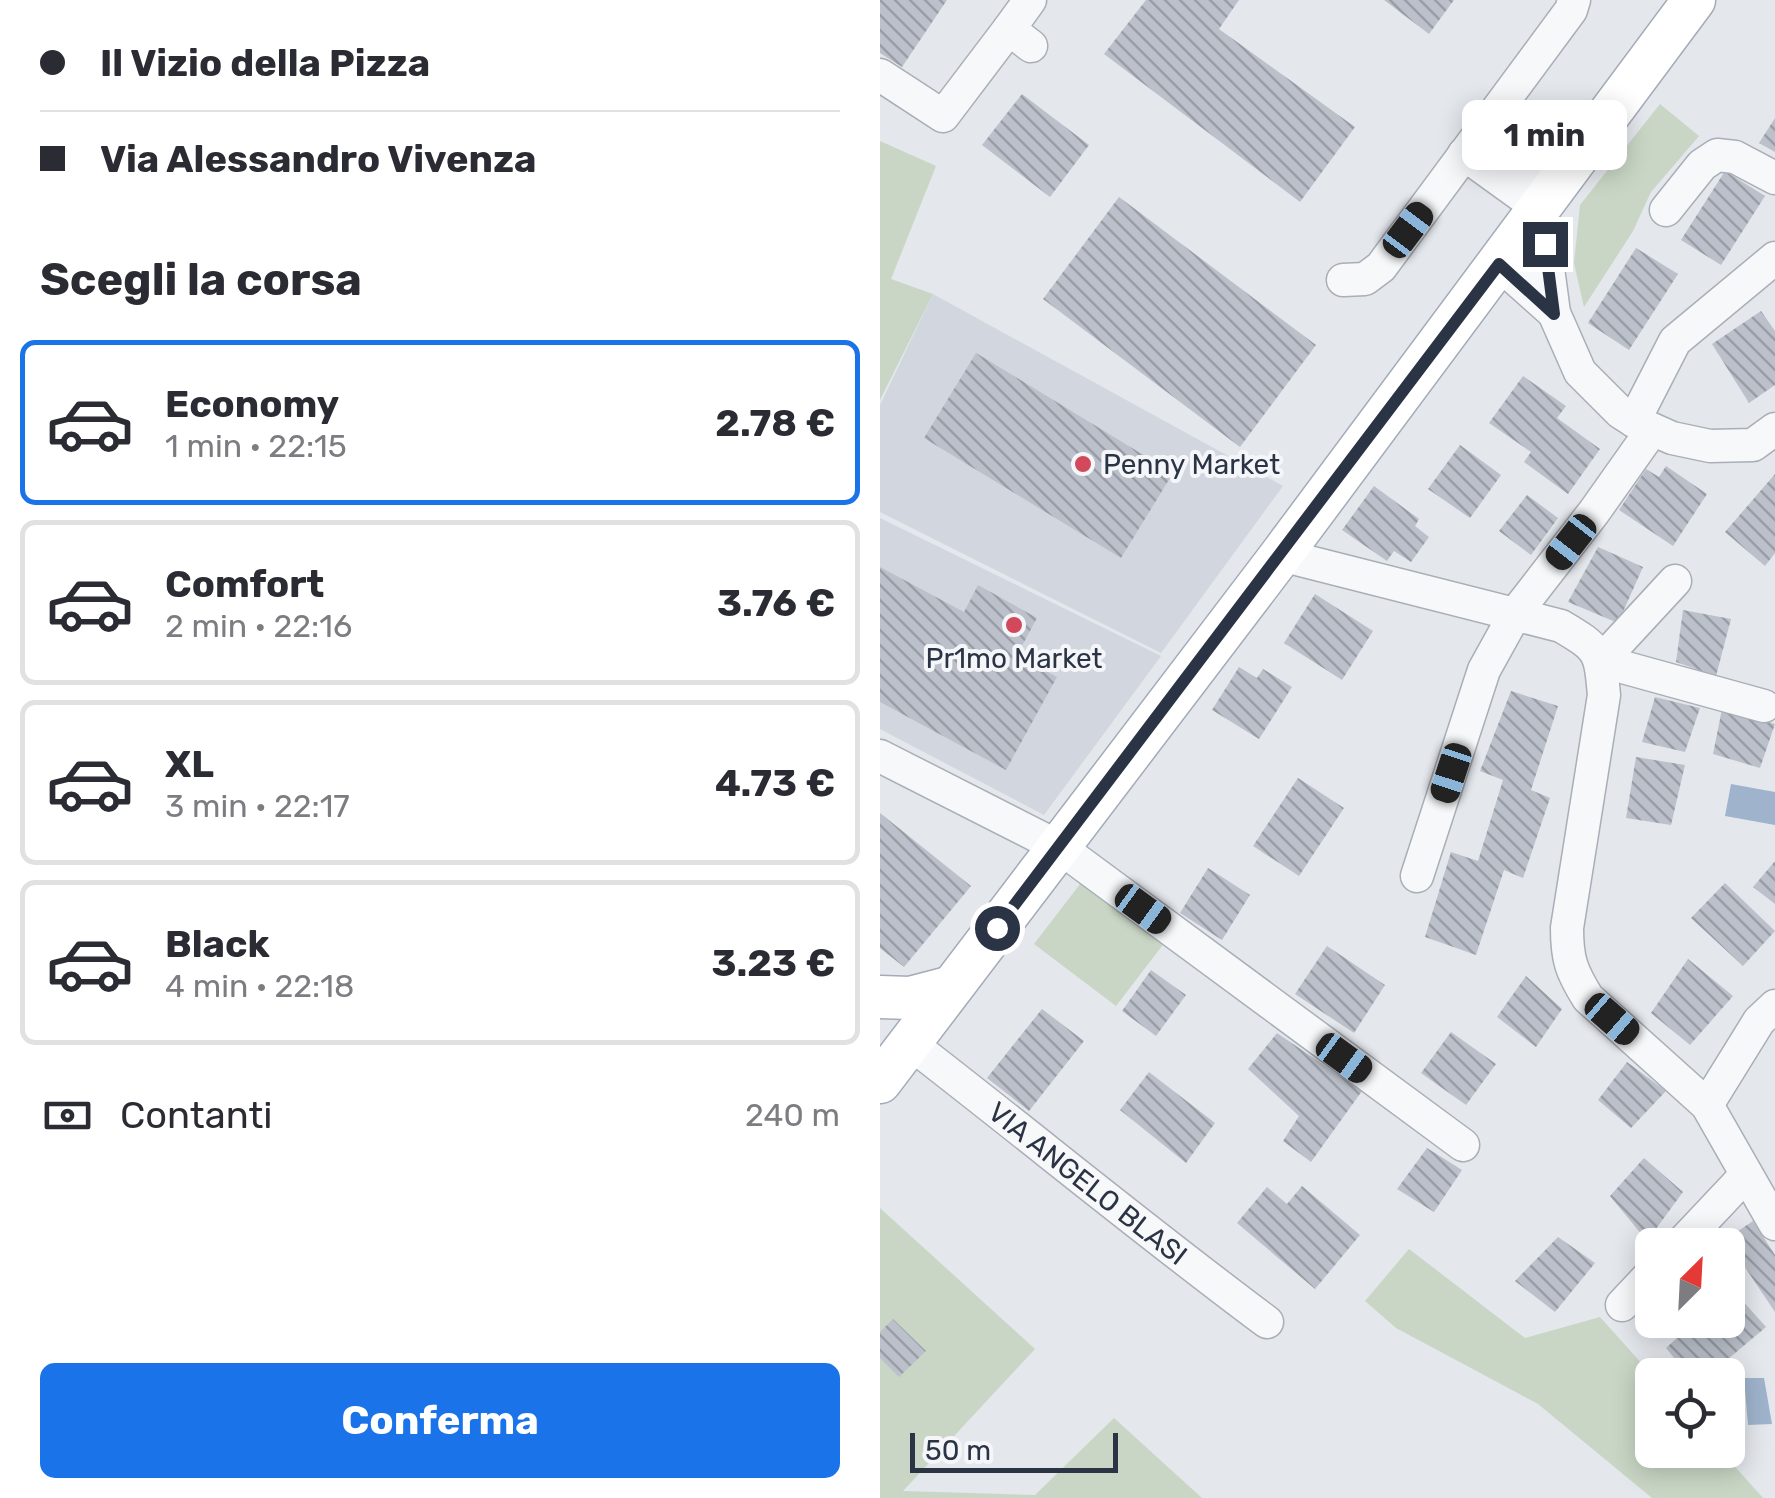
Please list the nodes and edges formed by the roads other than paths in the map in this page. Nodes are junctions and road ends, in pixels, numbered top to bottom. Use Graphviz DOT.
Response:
graph roads {
  1 [pos="1030,0"];
  2 [pos="1574,0"];
  3 [pos="1694,0"];
  4 [pos="880,75"];
  5 [pos="1473,143"];
  6 [pos="1775,178"];
  7 [pos="1549,198"];
  8 [pos="1666,210"];
  9 [pos="1775,258"];
  10 [pos="1499,264"];
  11 [pos="1343,280"];
  12 [pos="1554,314"];
  13 [pos="1643,425"];
  14 [pos="1775,428"];
  15 [pos="1281,555"];
  16 [pos="1676,581"];
  17 [pos="1516,614"];
  18 [pos="1601,661"];
  19 [pos="1764,706"];
  20 [pos="880,756"];
  21 [pos="1059,847"];
  22 [pos="1418,876"];
  23 [pos="952,986"];
  24 [pos="880,997"];
  25 [pos="1775,1006"];
  26 [pos="911,1044"];
  27 [pos="880,1082"];
  28 [pos="1706,1105"];
  29 [pos="1463,1145"];
  30 [pos="1746,1174"];
  31 [pos="1775,1224"];
  32 [pos="1696,1228"];
  33 [pos="1635,1292"];
  34 [pos="1622,1306"];
  35 [pos="1268,1322"];
  1 -- 4 [label="street"];
  2 -- 5 [label="street"];
  3 -- 7 [label="main road"];
  5 -- 7 [label="street"];
  5 -- 11 [label="street"];
  6 -- 8 [label="street"];
  7 -- 10 [label="main road"];
  7 -- 12 [label="street"];
  9 -- 13 [label="street"];
  10 -- 12 [label="street"];
  10 -- 15 [label="main road"];
  12 -- 13 [label="street"];
  13 -- 14 [label="street"];
  13 -- 17 [label="street"];
  15 -- 17 [label="street"];
  15 -- 21 [label="main road"];
  16 -- 18 [label="street"];
  17 -- 18 [label="street"];
  17 -- 22 [label="street"];
  18 -- 19 [label="street"];
  18 -- 28 [label="street"];
  20 -- 21 [label="street"];
  21 -- 23 [label="main road"];
  21 -- 29 [label="street"];
  23 -- 24 [label="main road"];
  23 -- 26 [label="main road"];
  25 -- 28 [label="street"];
  26 -- 27 [label="main road"];
  26 -- 35 [label="street, VIA ANGELO BLASI"];
  28 -- 30 [label="street"];
  30 -- 31 [label="street"];
  30 -- 32 [label="street"];
  33 -- 34 [label="street"];
}
